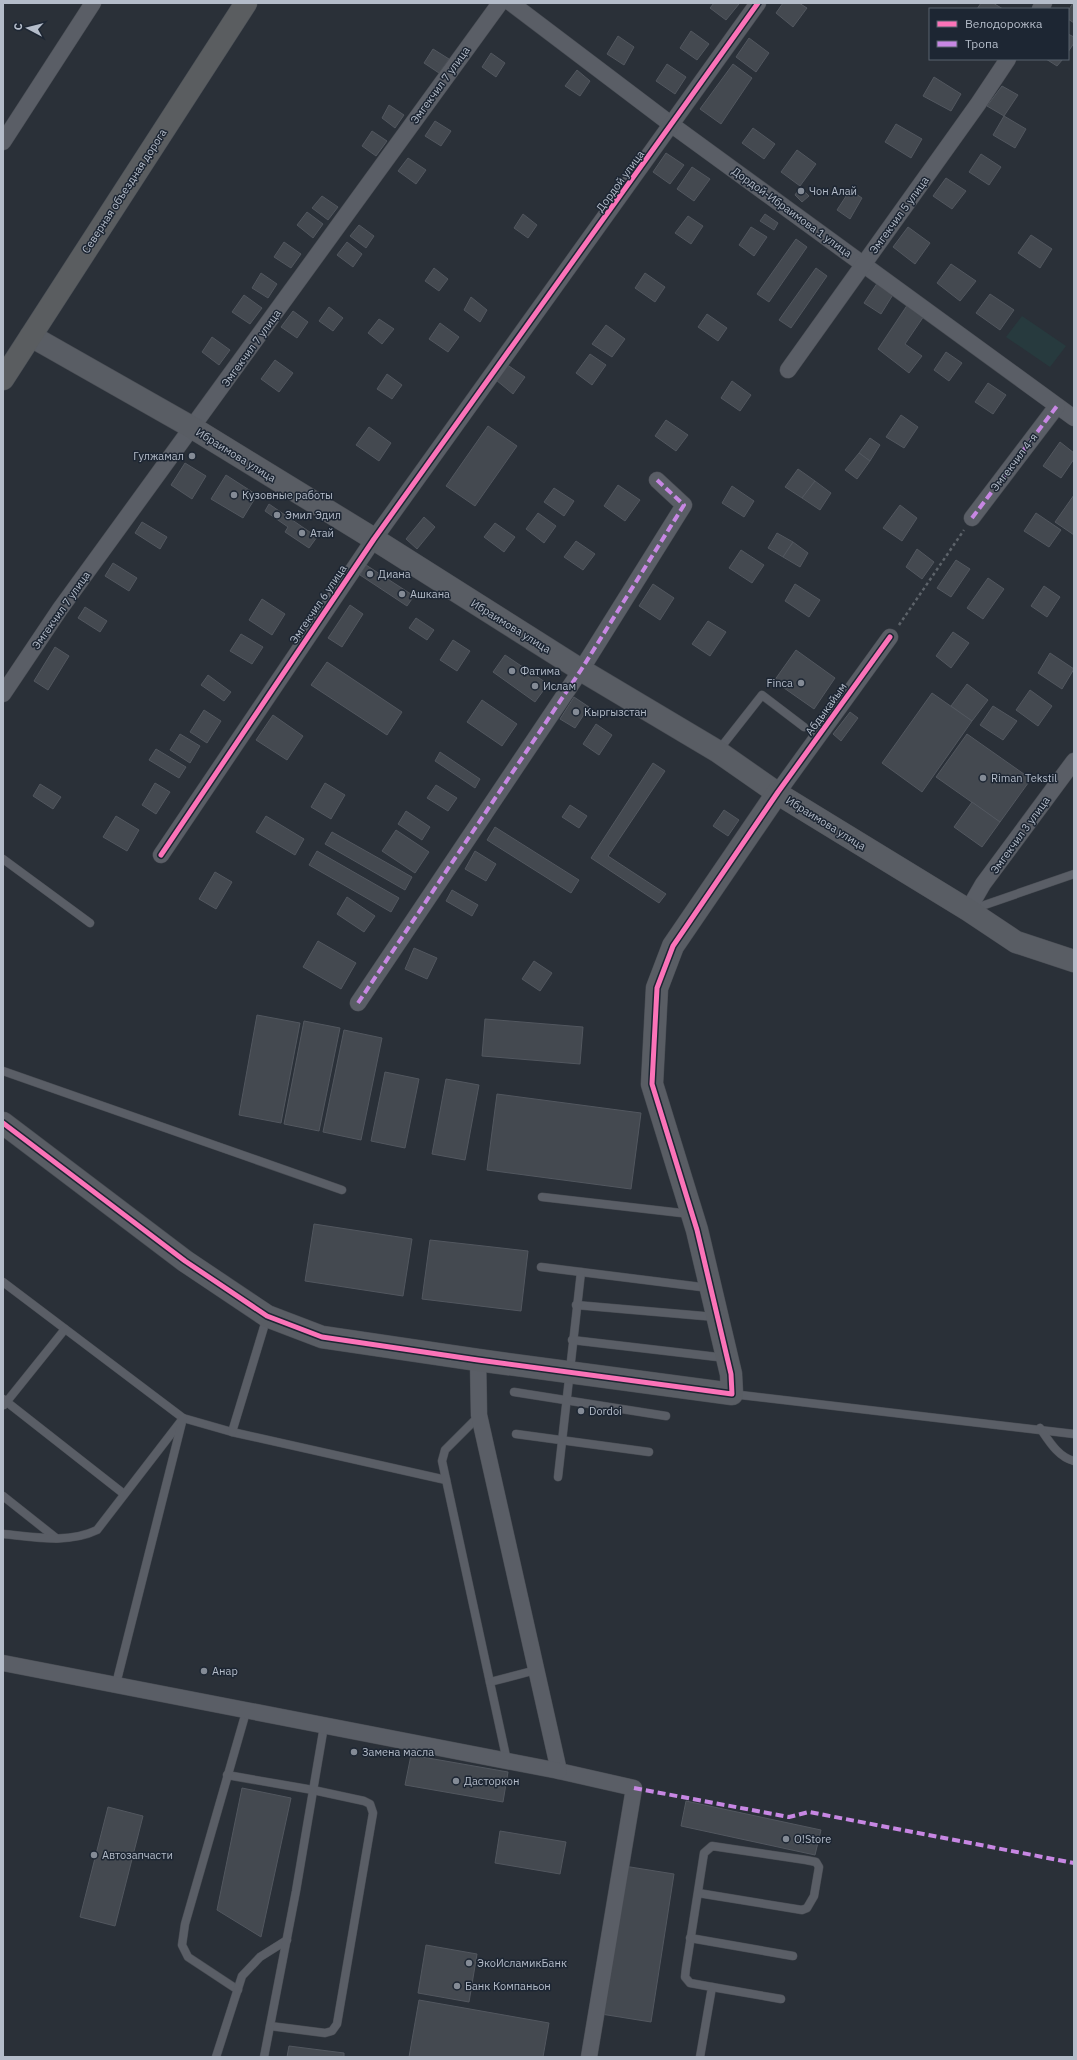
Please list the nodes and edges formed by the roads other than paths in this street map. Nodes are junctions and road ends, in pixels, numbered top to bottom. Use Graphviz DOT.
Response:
graph roads {
  1 [pos="93,3"];
  2 [pos="246,3"];
  3 [pos="500,3"];
  4 [pos="511,3"];
  5 [pos="758,3"];
  6 [pos="1007,60"];
  7 [pos="672,125"];
  8 [pos="3,142"];
  9 [pos="864,264"];
  10 [pos="31,336"];
  11 [pos="496,369"];
  12 [pos="788,370"];
  13 [pos="3,380"];
  14 [pos="1057,406"];
  15 [pos="1074,418"];
  16 [pos="193,428"];
  17 [pos="657,480"];
  18 [pos="972,518"];
  19 [pos="374,539"];
  20 [pos="890,637"];
  21 [pos="581,670"];
  22 [pos="3,694"];
  23 [pos="804,727"];
  24 [pos="717,751"];
  25 [pos="1074,761"];
  26 [pos="778,792"];
  27 [pos="161,855"];
  28 [pos="3,859"];
  29 [pos="1074,874"];
  30 [pos="968,910"];
  31 [pos="90,923"];
  32 [pos="1074,961"];
  33 [pos="358,1003"];
  34 [pos="3,1071"];
  35 [pos="3,1123"];
  36 [pos="342,1190"];
  37 [pos="542,1197"];
  38 [pos="692,1214"];
  39 [pos="541,1267"];
  40 [pos="581,1272"];
  41 [pos="3,1282"];
  42 [pos="711,1288"];
  43 [pos="576,1305"];
  44 [pos="267,1316"];
  45 [pos="718,1317"];
  46 [pos="65,1329"];
  47 [pos="572,1340"];
  48 [pos="727,1358"];
  49 [pos="478,1360"];
  50 [pos="568,1372"];
  51 [pos="514,1392"];
  52 [pos="732,1394"];
  53 [pos="566,1400"];
  54 [pos="4,1402"];
  55 [pos="480,1415"];
  56 [pos="666,1416"];
  57 [pos="183,1418"];
  58 [pos="1040,1428"];
  59 [pos="232,1432"];
  60 [pos="516,1434"];
  61 [pos="1074,1434"];
  62 [pos="562,1440"];
  63 [pos="649,1452"];
  64 [pos="1074,1461"];
  65 [pos="558,1477"];
  66 [pos="446,1480"];
  67 [pos="124,1494"];
  68 [pos="3,1496"];
  69 [pos="3,1534"];
  70 [pos="56,1539"];
  71 [pos="3,1663"];
  72 [pos="536,1670"];
  73 [pos="490,1682"];
  74 [pos="116,1684"];
  75 [pos="246,1712"];
  76 [pos="324,1726"];
  77 [pos="507,1761"];
  78 [pos="559,1771"];
  79 [pos="227,1775"];
  80 [pos="313,1790"];
  81 [pos="698,1893"];
  82 [pos="690,1938"];
  83 [pos="287,1940"];
  84 [pos="793,1956"];
  85 [pos="712,1987"];
  86 [pos="238,1990"];
  87 [pos="781,1999"];
  88 [pos="270,2026"];
  89 [pos="216,2057"];
  90 [pos="264,2057"];
  91 [pos="589,2057"];
  92 [pos="700,2057"];
  1 -- 8 [label="street"];
  2 -- 10 [label="highway, Северная объездная дорога"];
  3 -- 16 [label="street, Эмгекчил 7 улица"];
  4 -- 7 [label="street, Дордой-Ибраимова 1 улица"];
  5 -- 7 [label="street, Дордой улица"];
  6 -- 9 [label="street, Эмгекчил 5 улица"];
  7 -- 9 [label="street, Дордой-Ибраимова 1 улица"];
  7 -- 11 [label="street, Дордой улица"];
  9 -- 12 [label="street, Эмгекчил 5 улица"];
  9 -- 14 [label="street, Дордой-Ибраимова 1 улица"];
  10 -- 13 [label="highway, Северная объездная дорога"];
  10 -- 16 [label="street, Ибраимова улица"];
  11 -- 19 [label="street, Эмгекчил 6 улица"];
  14 -- 15 [label="street, Дордой-Ибраимова 1 улица"];
  14 -- 18 [label="street, Эмгекчил 4-я"];
  16 -- 19 [label="street, Ибраимова улица"];
  16 -- 22 [label="street, Эмгекчил 7 улица"];
  17 -- 21 [label="street"];
  19 -- 21 [label="street, Ибраимова улица"];
  19 -- 27 [label="street, Эмгекчил 6 улица"];
  20 -- 26 [label="street, Абдыкайым"];
  21 -- 24 [label="street, Ибраимова улица"];
  21 -- 33 [label="street"];
  23 -- 24 [label="lane"];
  24 -- 26 [label="street, Ибраимова улица"];
  25 -- 30 [label="street, Эмгекчил 3 улица"];
  26 -- 30 [label="street, Ибраимова улица"];
  26 -- 38 [label="street"];
  28 -- 31 [label="lane"];
  29 -- 30 [label="lane"];
  30 -- 32 [label="street, Ибраимова улица"];
  34 -- 36 [label="lane"];
  35 -- 44 [label="street"];
  37 -- 38 [label="lane"];
  38 -- 42 [label="street"];
  39 -- 40 [label="lane"];
  40 -- 42 [label="lane"];
  40 -- 43 [label="lane"];
  41 -- 46 [label="lane"];
  42 -- 45 [label="street"];
  43 -- 45 [label="lane"];
  43 -- 47 [label="lane"];
  44 -- 49 [label="street"];
  44 -- 59 [label="lane"];
  45 -- 48 [label="street"];
  46 -- 54 [label="lane"];
  46 -- 57 [label="lane"];
  47 -- 48 [label="lane"];
  47 -- 50 [label="lane"];
  48 -- 52 [label="street"];
  49 -- 50 [label="street"];
  49 -- 55 [label="street"];
  50 -- 52 [label="street"];
  50 -- 53 [label="lane"];
  51 -- 53 [label="lane"];
  52 -- 58 [label="lane"];
  53 -- 56 [label="lane"];
  53 -- 62 [label="lane"];
  54 -- 67 [label="lane"];
  55 -- 66 [label="lane"];
  55 -- 72 [label="street"];
  57 -- 59 [label="lane"];
  57 -- 67 [label="lane"];
  57 -- 74 [label="lane"];
  58 -- 61 [label="lane"];
  58 -- 64 [label="lane"];
  59 -- 66 [label="lane"];
  60 -- 62 [label="lane"];
  62 -- 63 [label="lane"];
  62 -- 65 [label="lane"];
  66 -- 73 [label="lane"];
  67 -- 70 [label="lane"];
  68 -- 70 [label="lane"];
  69 -- 70 [label="lane"];
  71 -- 74 [label="street"];
  72 -- 73 [label="lane"];
  72 -- 78 [label="street"];
  73 -- 77 [label="lane"];
  74 -- 75 [label="street"];
  75 -- 76 [label="street"];
  75 -- 79 [label="lane"];
  76 -- 77 [label="street"];
  76 -- 80 [label="lane"];
  77 -- 78 [label="street"];
  78 -- 91 [label="street"];
  79 -- 80 [label="lane"];
  79 -- 86 [label="lane"];
  80 -- 83 [label="lane"];
  80 -- 88 [label="lane"];
  81 -- 81 [label="lane"];
  81 -- 82 [label="lane"];
  82 -- 84 [label="lane"];
  82 -- 85 [label="lane"];
  83 -- 86 [label="lane"];
  83 -- 88 [label="lane"];
  85 -- 87 [label="lane"];
  85 -- 92 [label="lane"];
  86 -- 89 [label="lane"];
  88 -- 90 [label="lane"];
}
